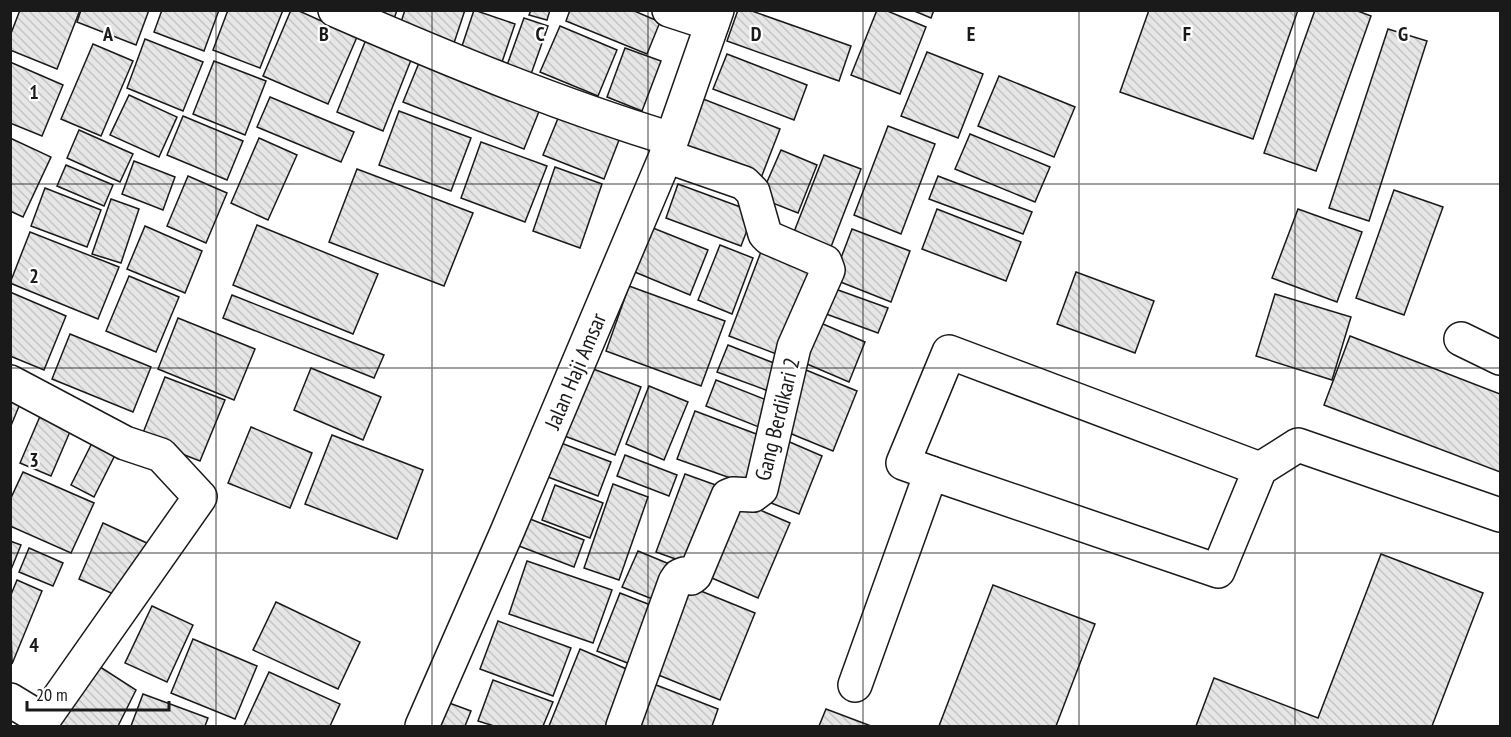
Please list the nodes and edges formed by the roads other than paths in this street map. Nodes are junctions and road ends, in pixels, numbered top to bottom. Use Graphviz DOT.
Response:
graph roads {
  1 [pos="335,10"];
  2 [pos="669,10"];
  3 [pos="714,17"];
  4 [pos="668,148"];
  5 [pos="1461,339"];
  6 [pos="1500,358"];
  7 [pos="10,382"];
  8 [pos="1260,469"];
  9 [pos="931,473"];
  10 [pos="1500,514"];
  11 [pos="855,686"];
  12 [pos="10,700"];
  13 [pos="41,723"];
  14 [pos="422,726"];
  15 [pos="623,726"];
  1 -- 4 [label="street"];
  2 -- 3 [label="street"];
  3 -- 4 [label="street, Jalan Haji Amsar"];
  4 -- 14 [label="street, Jalan Haji Amsar"];
  4 -- 15 [label="street, Gang Berdikari 2"];
  5 -- 6 [label="street"];
  7 -- 13 [label="street"];
  8 -- 9 [label="street"];
  8 -- 9 [label="street"];
  8 -- 10 [label="street"];
  9 -- 11 [label="street"];
  12 -- 13 [label="street"];
}
